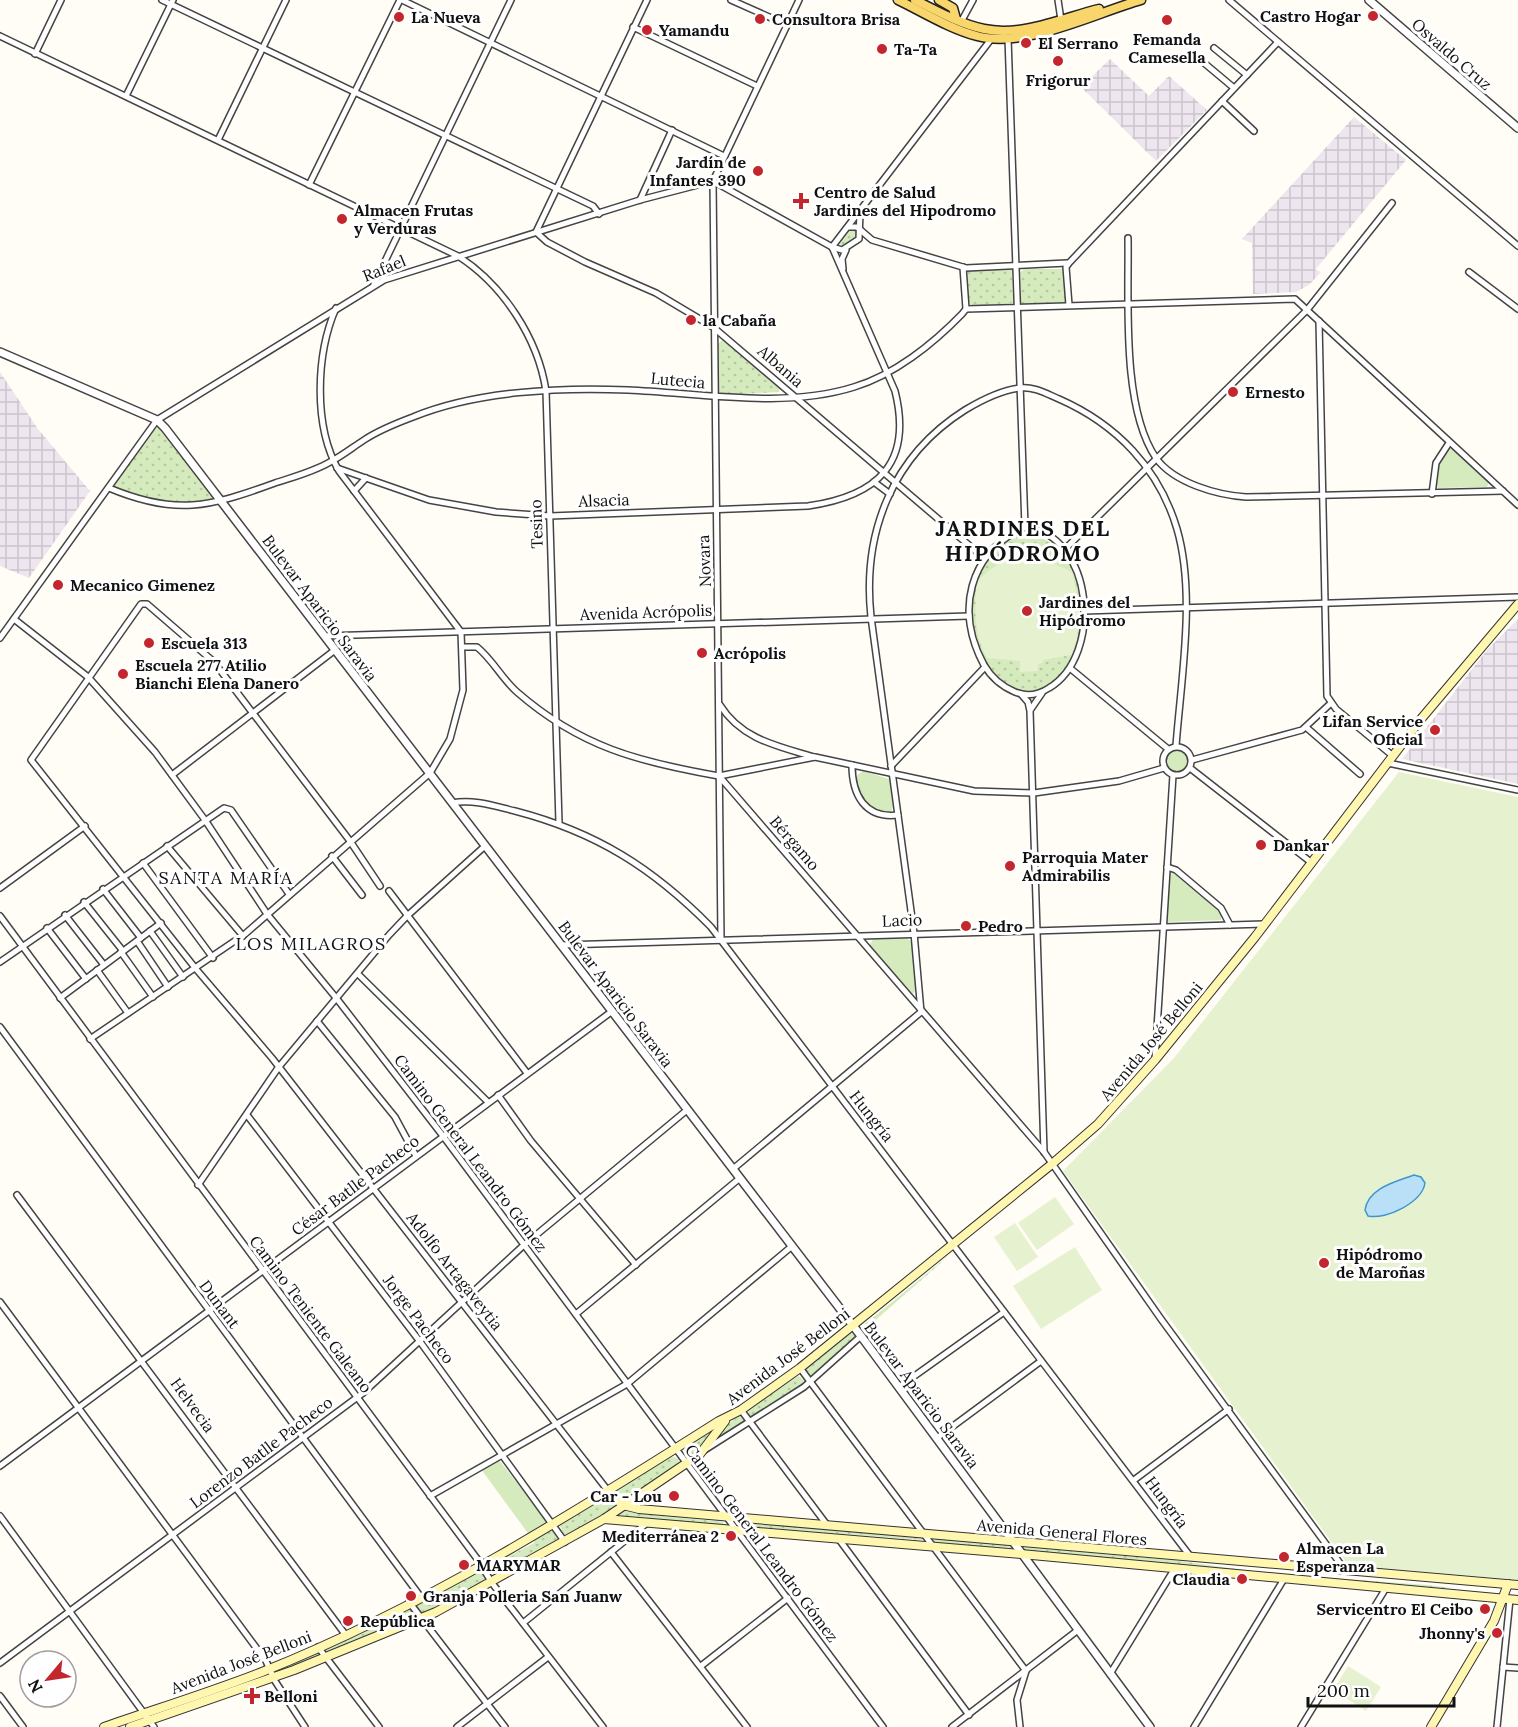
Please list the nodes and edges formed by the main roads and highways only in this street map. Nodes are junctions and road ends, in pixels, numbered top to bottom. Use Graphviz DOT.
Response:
graph roads {
  1 [pos="898,0"];
  2 [pos="915,0"];
  3 [pos="939,0"];
  4 [pos="1138,1"];
  5 [pos="927,6"];
  6 [pos="959,20"];
  7 [pos="1062,22"];
  8 [pos="1518,604"];
  9 [pos="729,1418"];
  10 [pos="609,1492"];
  11 [pos="623,1505"];
  12 [pos="604,1519"];
  13 [pos="1518,1587"];
  14 [pos="1509,1595"];
  15 [pos="150,1720"];
  16 [pos="104,1727"];
  17 [pos="130,1727"];
  18 [pos="1431,1727"];
  1 -- 5 [label="main road"];
  2 -- 5 [label="main road"];
  3 -- 6 [label="main road"];
  4 -- 7 [label="main road"];
  5 -- 6 [label="main road"];
  5 -- 7 [label="main road"];
  6 -- 7 [label="main road"];
  8 -- 9 [label="main road, Avenida José Belloni"];
  9 -- 10 [label="main road, Avenida José Belloni"];
  9 -- 11 [label="main road, Avenida José Belloni"];
  10 -- 11 [label="main road"];
  10 -- 15 [label="main road, Avenida José Belloni"];
  11 -- 12 [label="main road, Avenida José Belloni"];
  11 -- 14 [label="main road, Avenida General Flores"];
  12 -- 14 [label="main road, Avenida General Flores"];
  12 -- 15 [label="main road, Avenida José Belloni"];
  13 -- 14 [label="main road, Avenida General Flores"];
  14 -- 18 [label="main road"];
  15 -- 16 [label="main road, Avenida José Belloni"];
  15 -- 17 [label="main road, Avenida José Belloni"];
}
